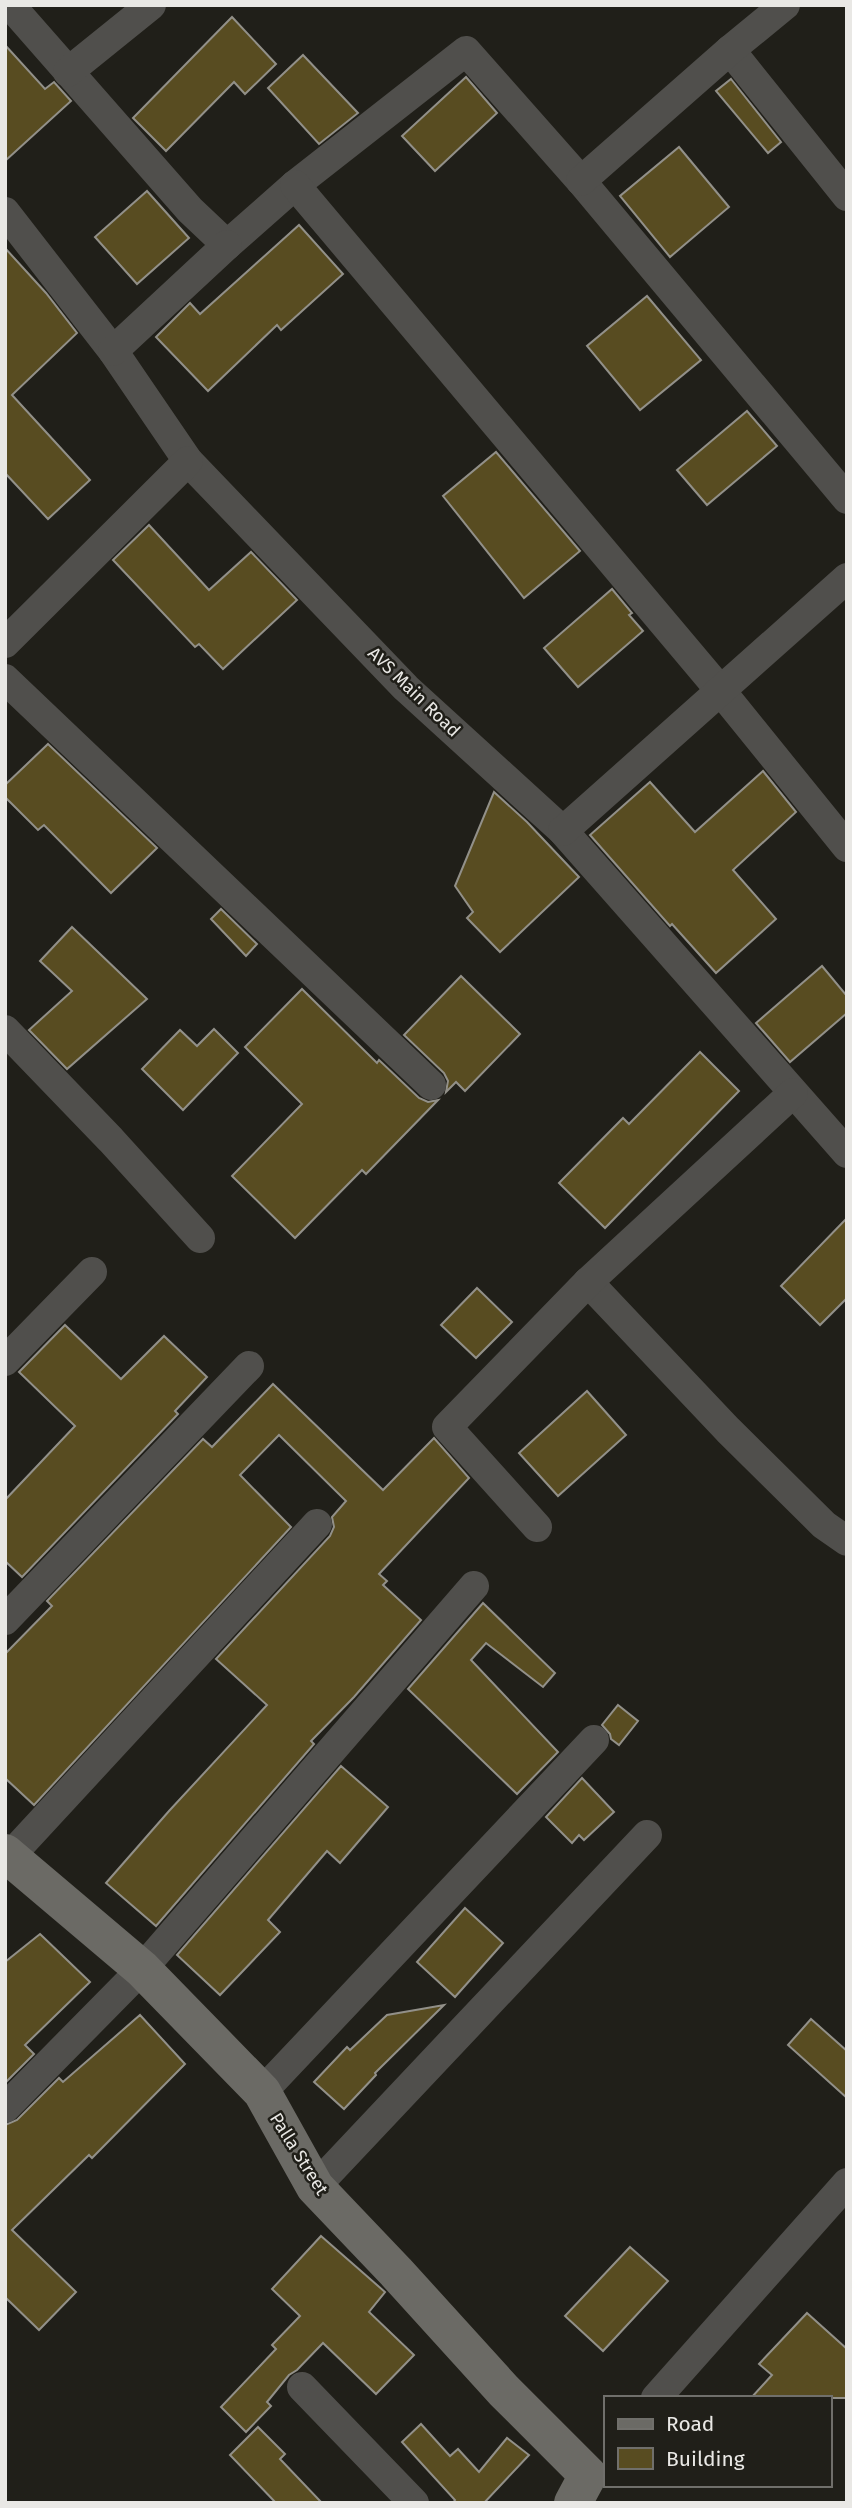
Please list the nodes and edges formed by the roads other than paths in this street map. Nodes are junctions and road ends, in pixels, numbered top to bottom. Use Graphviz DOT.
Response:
graph roads {
  1 [pos="10,5"];
  2 [pos="151,5"];
  3 [pos="785,5"];
  4 [pos="730,50"];
  5 [pos="68,72"];
  6 [pos="581,181"];
  7 [pos="295,185"];
  8 [pos="847,197"];
  9 [pos="5,212"];
  10 [pos="227,245"];
  11 [pos="114,351"];
  12 [pos="188,461"];
  13 [pos="847,499"];
  14 [pos="847,578"];
  15 [pos="5,643"];
  16 [pos="5,679"];
  17 [pos="720,690"];
  18 [pos="563,831"];
  19 [pos="847,847"];
  20 [pos="5,1030"];
  21 [pos="430,1084"];
  22 [pos="793,1093"];
  23 [pos="847,1153"];
  24 [pos="200,1238"];
  25 [pos="92,1272"];
  26 [pos="588,1282"];
  27 [pos="5,1361"];
  28 [pos="249,1366"];
  29 [pos="317,1524"];
  30 [pos="537,1527"];
  31 [pos="847,1541"];
  32 [pos="474,1586"];
  33 [pos="5,1620"];
  34 [pos="594,1740"];
  35 [pos="646,1835"];
  36 [pos="7,1855"];
  37 [pos="142,1969"];
  38 [pos="262,2092"];
  39 [pos="5,2108"];
  40 [pos="847,2183"];
  41 [pos="315,2187"];
  42 [pos="302,2387"];
  43 [pos="658,2396"];
  44 [pos="589,2478"];
  45 [pos="414,2503"];
  1 -- 5 [label="street"];
  2 -- 5 [label="street"];
  3 -- 4 [label="street"];
  4 -- 6 [label="street"];
  4 -- 8 [label="street"];
  5 -- 10 [label="street"];
  6 -- 7 [label="street"];
  6 -- 13 [label="street"];
  7 -- 10 [label="street"];
  7 -- 17 [label="street"];
  9 -- 11 [label="street, AVS Main Road"];
  10 -- 11 [label="street"];
  11 -- 12 [label="street, AVS Main Road"];
  12 -- 15 [label="street"];
  12 -- 18 [label="street, AVS Main Road"];
  14 -- 17 [label="street"];
  16 -- 21 [label="street"];
  17 -- 18 [label="street"];
  17 -- 19 [label="street"];
  18 -- 22 [label="street, AVS Main Road"];
  20 -- 24 [label="street"];
  22 -- 23 [label="street, AVS Main Road"];
  22 -- 26 [label="street"];
  25 -- 27 [label="street"];
  26 -- 30 [label="street"];
  26 -- 31 [label="street"];
  28 -- 33 [label="street"];
  29 -- 36 [label="street"];
  32 -- 37 [label="street"];
  34 -- 38 [label="street"];
  35 -- 41 [label="street"];
  36 -- 37 [label="street, Palla Street"];
  37 -- 38 [label="street, Palla Street"];
  37 -- 39 [label="street"];
  38 -- 41 [label="street, Palla Street"];
  40 -- 43 [label="street"];
  41 -- 44 [label="street, Palla Street"];
  42 -- 45 [label="street"];
}
